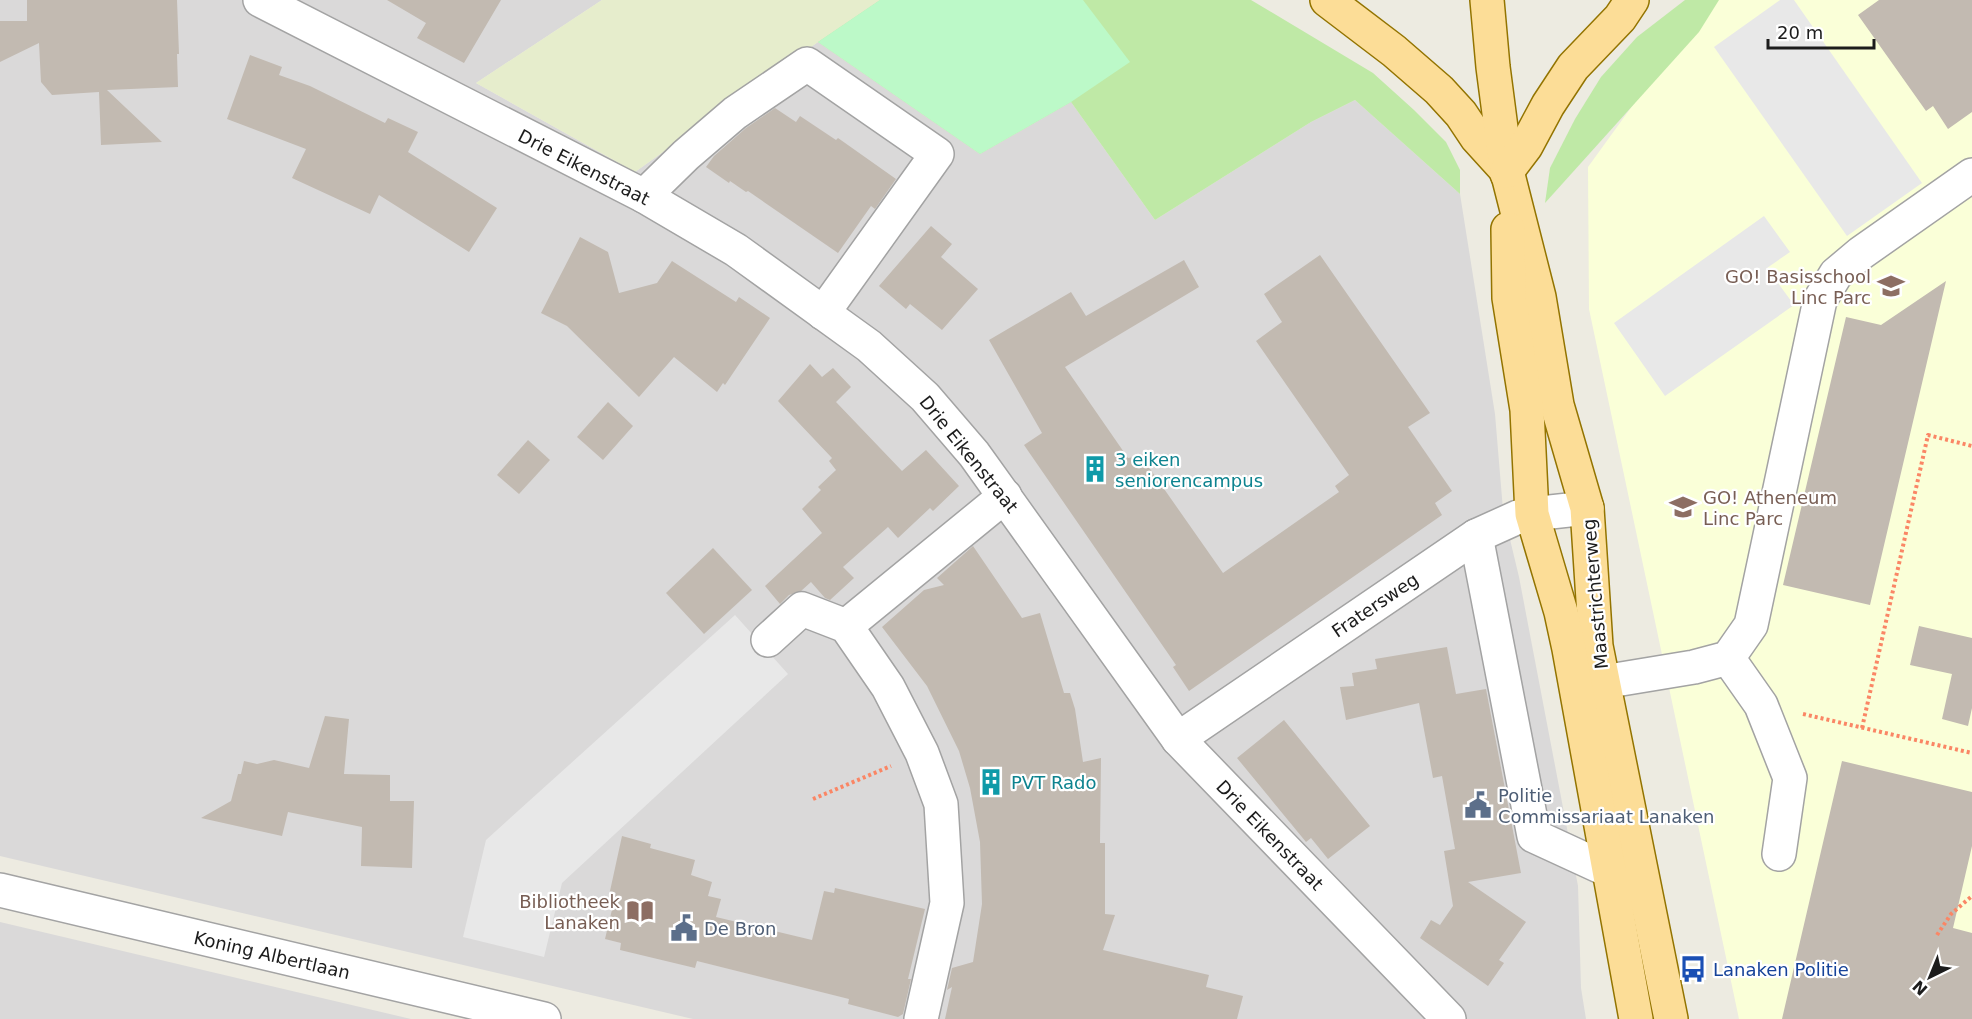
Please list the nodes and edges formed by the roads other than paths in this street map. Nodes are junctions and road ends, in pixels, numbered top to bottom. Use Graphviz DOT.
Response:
graph roads {
  1 [pos="260,0"];
  2 [pos="1327,0"];
  3 [pos="1486,0"];
  4 [pos="1632,0"];
  5 [pos="1507,171"];
  6 [pos="1972,175"];
  7 [pos="644,196"];
  8 [pos="823,313"];
  9 [pos="1005,496"];
  10 [pos="1587,508"];
  11 [pos="1532,514"];
  12 [pos="1476,536"];
  13 [pos="846,626"];
  14 [pos="768,640"];
  15 [pos="1728,658"];
  16 [pos="1603,682"];
  17 [pos="1178,739"];
  18 [pos="1779,854"];
  19 [pos="1610,871"];
  20 [pos="0,890"];
  21 [pos="544,1019"];
  22 [pos="921,1019"];
  23 [pos="1449,1019"];
  24 [pos="1636,1019"];
  25 [pos="1671,1019"];
  1 -- 7 [label="street, Drie Eikenstraat"];
  2 -- 5 [label="main road"];
  3 -- 5 [label="main road, Maastrichterweg"];
  4 -- 5 [label="main road"];
  5 -- 10 [label="main road, Maastrichterweg"];
  5 -- 11 [label="main road, Maastrichterweg"];
  6 -- 15 [label="street"];
  7 -- 8 [label="street, Drie Eikenstraat"];
  7 -- 8 [label="street"];
  8 -- 9 [label="street, Drie Eikenstraat"];
  9 -- 13 [label="street"];
  9 -- 17 [label="street, Drie Eikenstraat"];
  10 -- 11 [label="street, Fratersweg"];
  10 -- 16 [label="main road, Maastrichterweg"];
  11 -- 12 [label="street, Fratersweg"];
  11 -- 19 [label="main road, Maastrichterweg"];
  12 -- 17 [label="street, Fratersweg"];
  12 -- 19 [label="street"];
  13 -- 14 [label="street"];
  13 -- 22 [label="street"];
  15 -- 16 [label="street"];
  15 -- 18 [label="street"];
  16 -- 25 [label="main road, Maastrichterweg"];
  17 -- 23 [label="street, Drie Eikenstraat"];
  19 -- 24 [label="main road, Maastrichterweg"];
  20 -- 21 [label="street, Koning Albertlaan"];
}
